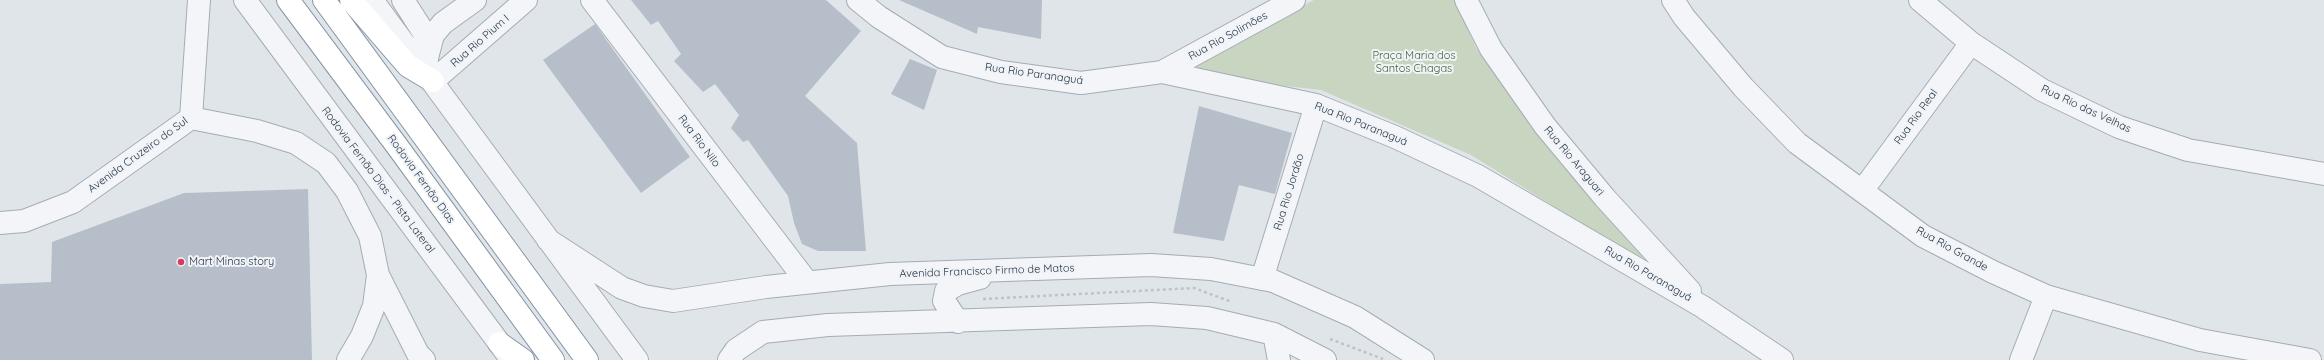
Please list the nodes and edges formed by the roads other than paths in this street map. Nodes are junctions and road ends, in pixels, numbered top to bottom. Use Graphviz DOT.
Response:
graph roads {
  1 [pos="200,0"];
  2 [pos="245,0"];
  3 [pos="288,0"];
  4 [pos="324,0"];
  5 [pos="352,0"];
  6 [pos="372,0"];
  7 [pos="403,0"];
  8 [pos="476,0"];
  9 [pos="526,0"];
  10 [pos="592,0"];
  11 [pos="858,0"];
  12 [pos="1294,0"];
  13 [pos="1466,0"];
  14 [pos="1673,0"];
  15 [pos="1920,0"];
  16 [pos="1971,43"];
  17 [pos="429,68"];
  18 [pos="1162,72"];
  19 [pos="1316,104"];
  20 [pos="191,118"];
  21 [pos="2324,174"];
  22 [pos="1862,190"];
  23 [pos="0,223"];
  24 [pos="548,240"];
  25 [pos="1017,271"];
  26 [pos="378,275"];
  27 [pos="1262,279"];
  28 [pos="807,282"];
  29 [pos="2046,296"];
  30 [pos="1703,307"];
  31 [pos="958,322"];
  32 [pos="1274,334"];
  33 [pos="500,342"];
  34 [pos="348,360"];
  35 [pos="424,360"];
  36 [pos="512,360"];
  37 [pos="523,360"];
  38 [pos="553,360"];
  39 [pos="587,360"];
  40 [pos="637,360"];
  41 [pos="728,360"];
  42 [pos="1279,360"];
  43 [pos="1325,360"];
  44 [pos="1422,360"];
  45 [pos="1782,360"];
  46 [pos="2021,360"];
  47 [pos="2310,360"];
  1 -- 20 [label="street, Avenida Cruzeiro do Sul"];
  2 -- 33 [label="street, Rodovia Fernão Dias - Pista Lateral"];
  3 -- 38 [label="highway, Rodovia Fernão Dias"];
  4 -- 39 [label="highway"];
  5 -- 17 [label="highway"];
  6 -- 17 [label="street"];
  7 -- 17 [label="street"];
  8 -- 17 [label="street"];
  9 -- 17 [label="street, Rua Rio Pium I"];
  10 -- 28 [label="street, Rua Rio Nilo"];
  11 -- 18 [label="street, Rua Rio Paranaguá"];
  12 -- 18 [label="street, Rua Rio Solimões"];
  13 -- 30 [label="street, Rua Rio Araguari"];
  14 -- 22 [label="street, Rua Rio Grande"];
  15 -- 16 [label="street, Rua Rio das Velhas"];
  16 -- 21 [label="street, Rua Rio das Velhas"];
  16 -- 22 [label="street, Rua Rio Real"];
  17 -- 24 [label="street"];
  18 -- 19 [label="street, Rua Rio Paranaguá"];
  19 -- 27 [label="street, Rua Rio Jordão"];
  19 -- 30 [label="street, Rua Rio Paranaguá"];
  20 -- 23 [label="street, Avenida Cruzeiro do Sul"];
  20 -- 26 [label="street"];
  22 -- 29 [label="street, Rua Rio Grande"];
  24 -- 28 [label="street, Avenida Francisco Firmo de Matos"];
  24 -- 40 [label="street"];
  25 -- 27 [label="street, Avenida Francisco Firmo de Matos"];
  25 -- 28 [label="street, Avenida Francisco Firmo de Matos"];
  25 -- 31 [label="street"];
  26 -- 34 [label="street"];
  26 -- 35 [label="street"];
  27 -- 44 [label="street, Avenida Francisco Firmo de Matos"];
  29 -- 46 [label="street"];
  29 -- 47 [label="street, Rua Rio Grande"];
  30 -- 45 [label="street, Rua Rio Paranaguá"];
  31 -- 32 [label="street"];
  31 -- 41 [label="street"];
  32 -- 42 [label="street"];
  32 -- 43 [label="street"];
  33 -- 36 [label="street, Rodovia Fernão Dias - Pista Lateral"];
  33 -- 37 [label="highway"];
}
